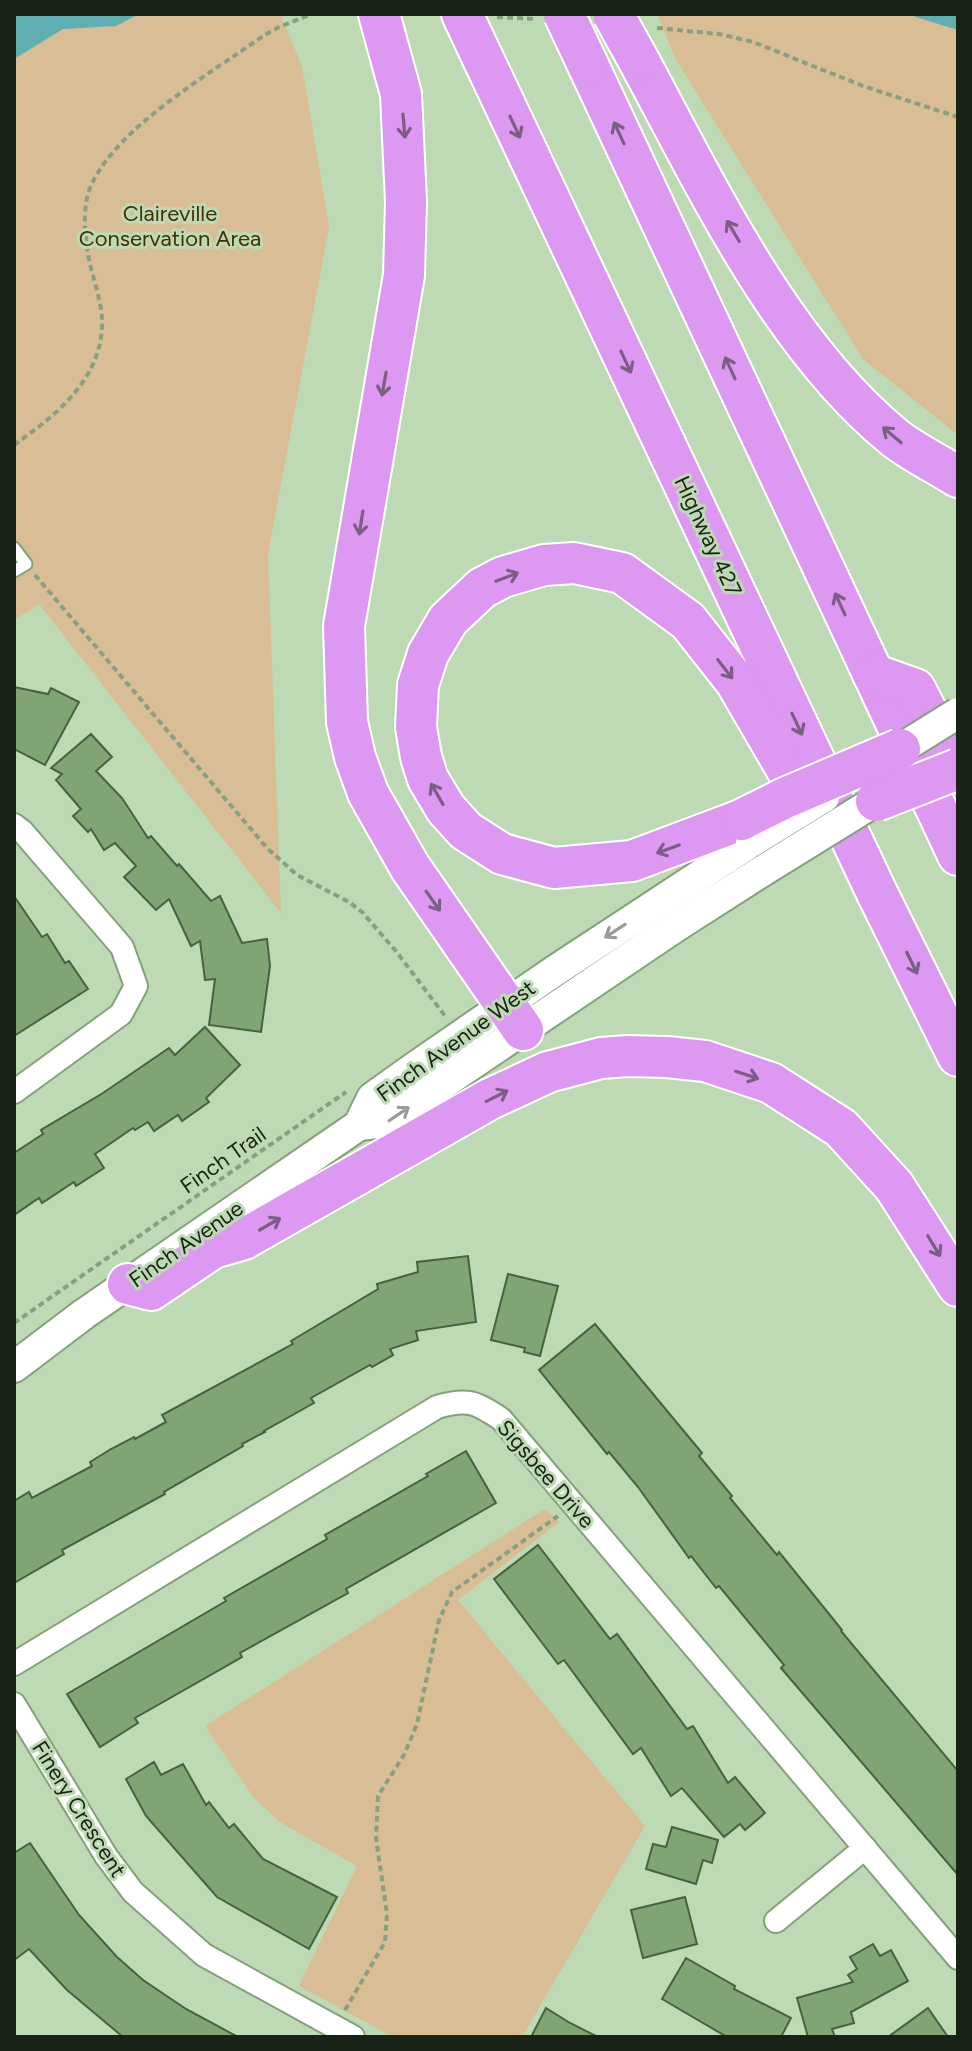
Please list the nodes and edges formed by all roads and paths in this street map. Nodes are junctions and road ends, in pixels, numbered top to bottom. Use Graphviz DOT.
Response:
graph roads {
  1 [pos="312,14"];
  2 [pos="613,14"];
  3 [pos="478,15"];
  4 [pos="553,17"];
  5 [pos="385,32"];
  6 [pos="645,45"];
  7 [pos="958,117"];
  8 [pos="14,445"];
  9 [pos="958,477"];
  10 [pos="14,548"];
  11 [pos="26,564"];
  12 [pos="14,571"];
  13 [pos="873,674"];
  14 [pos="958,713"];
  15 [pos="900,749"];
  16 [pos="958,750"];
  17 [pos="958,771"];
  18 [pos="876,801"];
  19 [pos="14,825"];
  20 [pos="746,831"];
  21 [pos="958,855"];
  22 [pos="877,893"];
  23 [pos="446,1017"];
  24 [pos="514,1017"];
  25 [pos="958,1056"];
  26 [pos="349,1090"];
  27 [pos="14,1092"];
  28 [pos="359,1125"];
  29 [pos="128,1284"];
  30 [pos="958,1286"];
  31 [pos="14,1323"];
  32 [pos="14,1367"];
  33 [pos="573,1505"];
  34 [pos="14,1664"];
  35 [pos="14,1704"];
  36 [pos="865,1848"];
  37 [pos="776,1921"];
  38 [pos="958,1958"];
  39 [pos="344,2032"];
  1 -- 8 [label="path"];
  2 -- 6 [label="highway, bridge"];
  3 -- 4 [label="path"];
  3 -- 22 [label="highway, Highway 427, one-way"];
  13 -- 4 [label="highway, one-way, bridge"];
  5 -- 24 [label="highway, one-way"];
  6 -- 7 [label="path"];
  9 -- 6 [label="highway, one-way"];
  10 -- 11 [label="lane"];
  11 -- 12 [label="lane"];
  11 -- 23 [label="path"];
  13 -- 17 [label="highway"];
  13 -- 21 [label="highway"];
  14 -- 15 [label="main road, bridge"];
  15 -- 20 [label="highway, bridge"];
  16 -- 18 [label="main road, Finch Avenue West, bridge"];
  17 -- 18 [label="highway, bridge"];
  18 -- 24 [label="main road, Finch Avenue West, bridge"];
  19 -- 27 [label="street"];
  20 -- 22 [label="highway, one-way"];
  20 -- 24 [label="main road, Finch Avenue West, one-way"];
  22 -- 25 [label="highway, Highway 427, one-way"];
  28 -- 24 [label="main road, Finch Avenue West, one-way"];
  24 -- 28 [label="main road, Finch Avenue West"];
  26 -- 31 [label="path, Finch Trail"];
  28 -- 29 [label="main road, Finch Avenue"];
  29 -- 30 [label="highway, one-way"];
  29 -- 32 [label="main road, Finch Avenue"];
  33 -- 34 [label="street, Sigsbee Drive"];
  33 -- 36 [label="street, Sigsbee Drive"];
  33 -- 39 [label="path"];
  35 -- 39 [label="street, Finery Crescent"];
  36 -- 37 [label="street"];
  36 -- 38 [label="street, Sigsbee Drive"];
}
